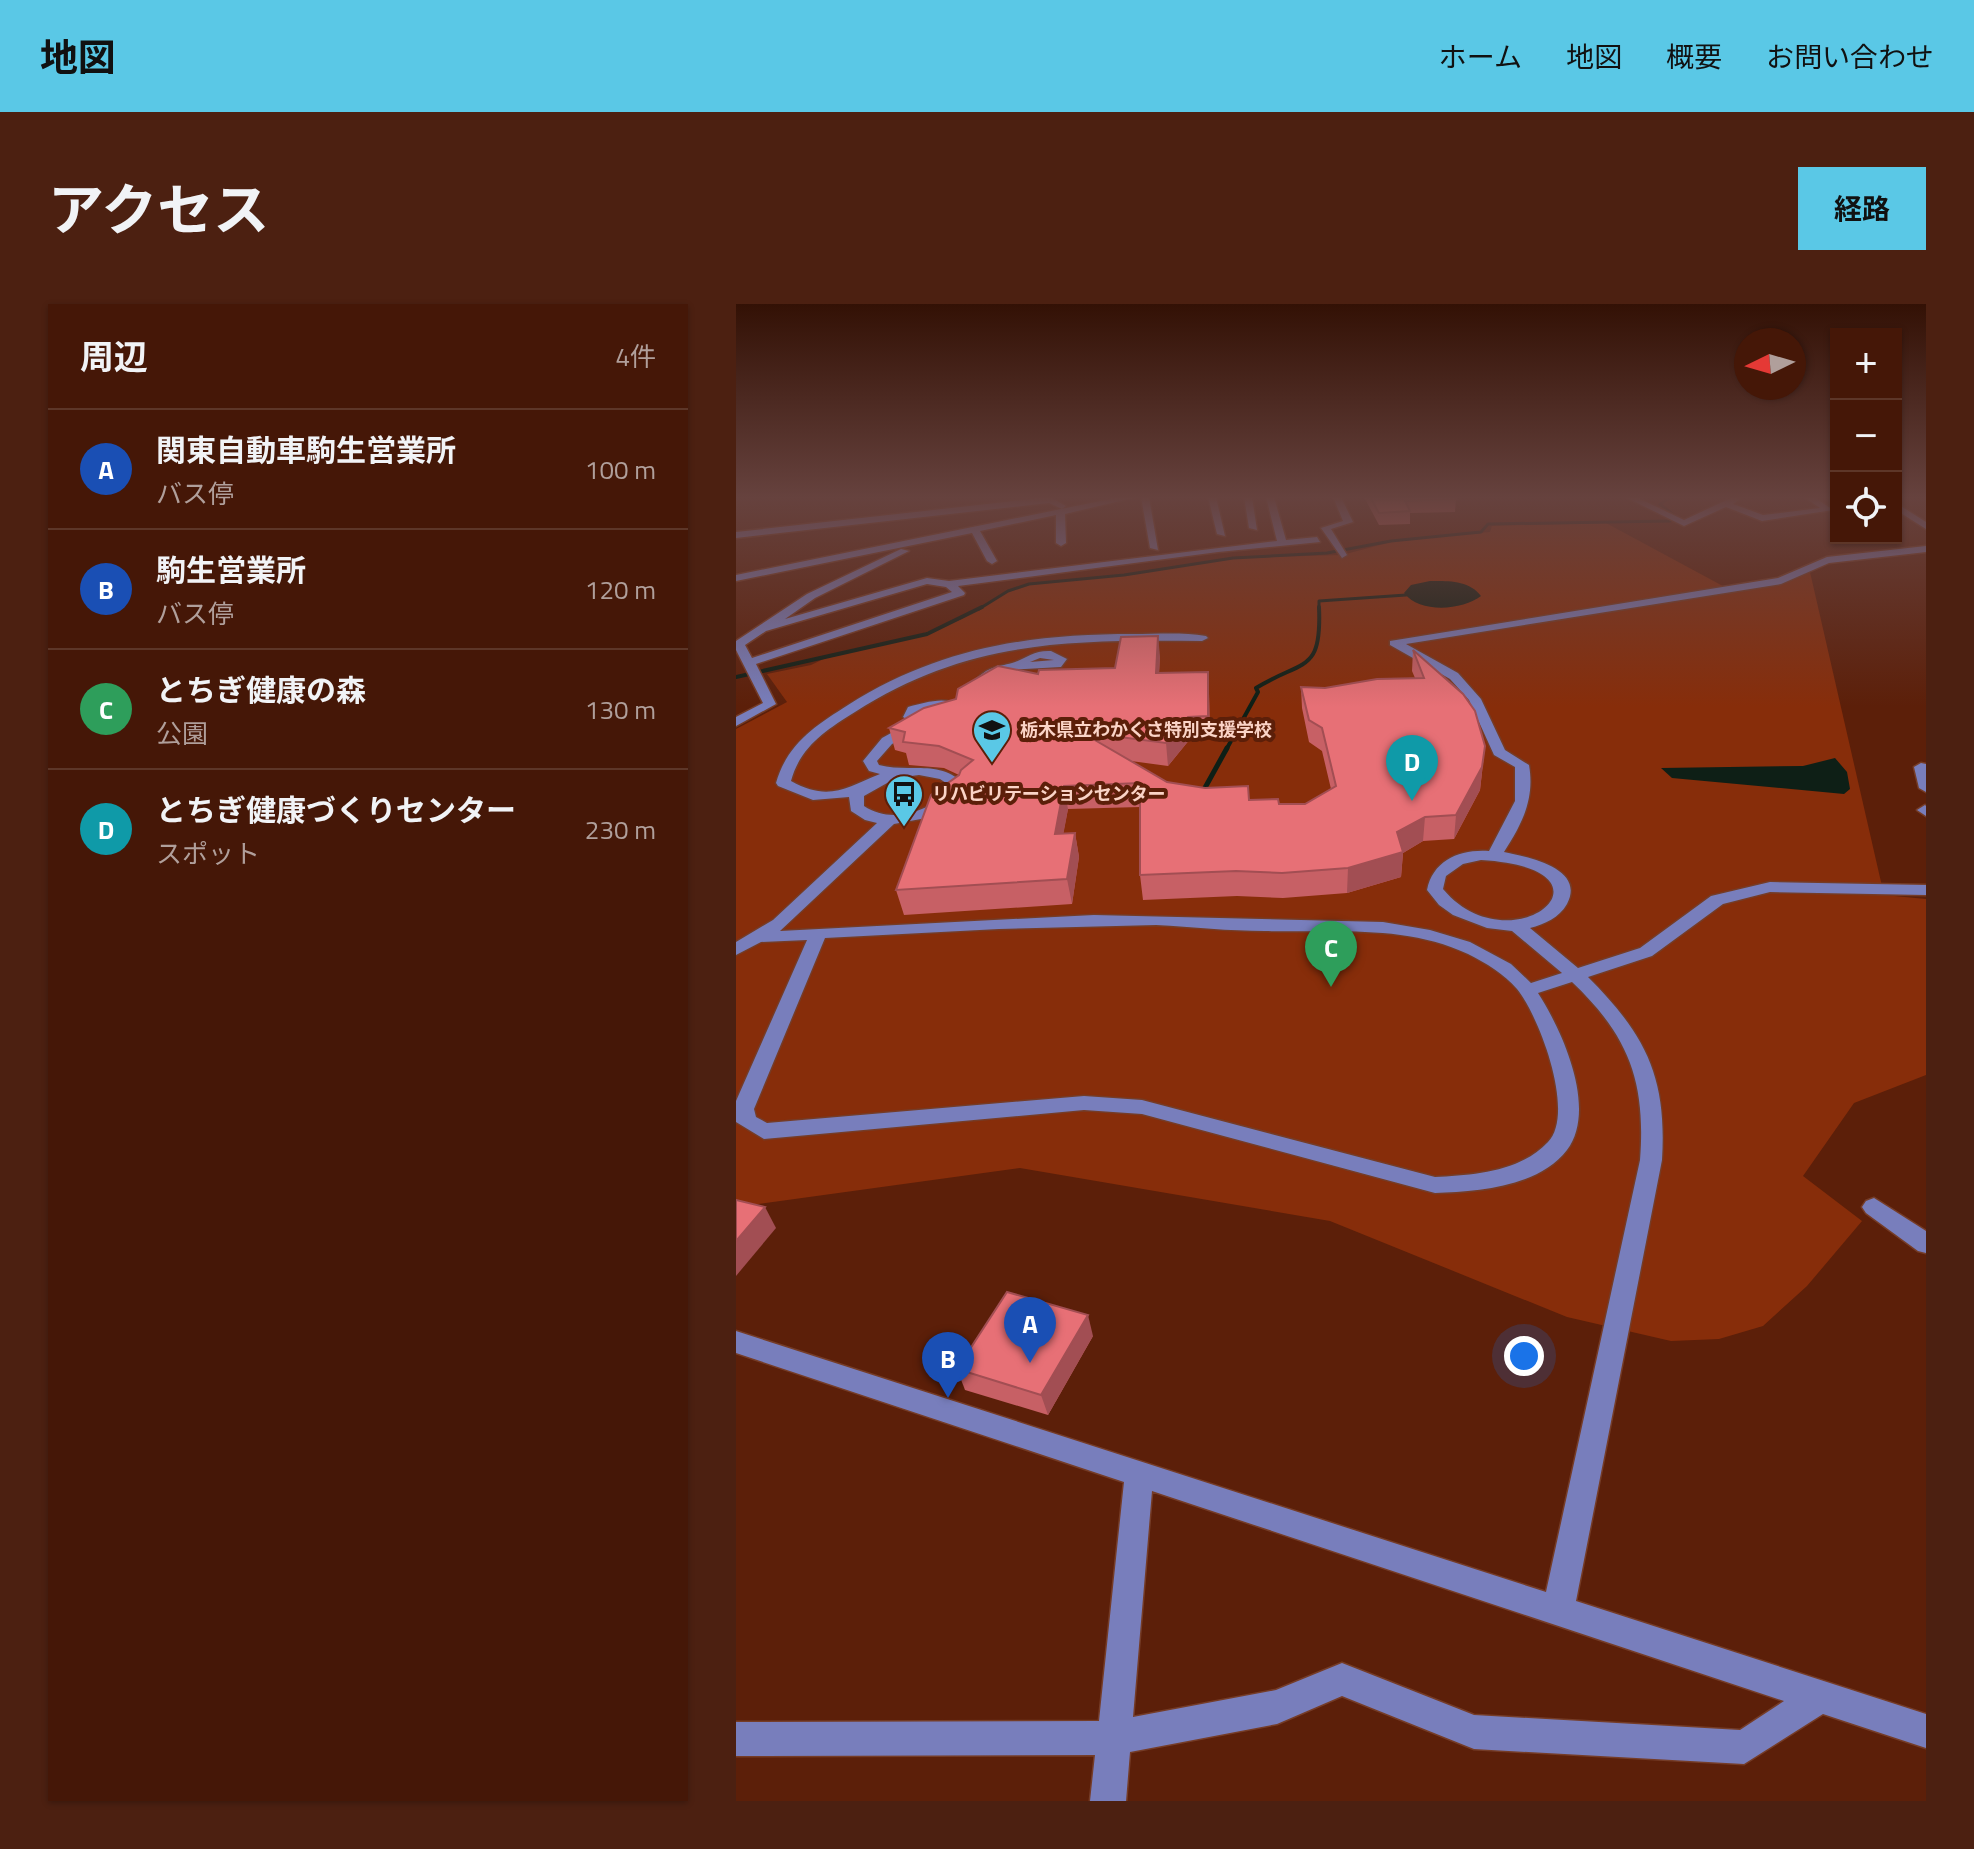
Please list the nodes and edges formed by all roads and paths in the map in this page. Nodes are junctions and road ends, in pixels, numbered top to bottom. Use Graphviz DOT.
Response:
graph roads {
  1 [pos="788,567"];
  2 [pos="874,567"];
  3 [pos="1085,567"];
  4 [pos="1812,567"];
  5 [pos="736,578"];
  6 [pos="949,584"];
  7 [pos="764,628"];
  8 [pos="1202,638"];
  9 [pos="1074,639"];
  10 [pos="748,663"];
  11 [pos="1021,664"];
  12 [pos="1067,679"];
  13 [pos="962,698"];
  14 [pos="767,699"];
  15 [pos="736,705"];
  16 [pos="933,721"];
  17 [pos="736,722"];
  18 [pos="1926,768"];
  19 [pos="898,774"];
  20 [pos="1926,788"];
  21 [pos="863,789"];
  22 [pos="889,820"];
  23 [pos="1494,855"];
  24 [pos="1926,890"];
  25 [pos="1454,912"];
  26 [pos="1514,924"];
  27 [pos="1422,933"];
  28 [pos="818,934"];
  29 [pos="761,937"];
  30 [pos="736,950"];
  31 [pos="1579,976"];
  32 [pos="1528,990"];
  33 [pos="1874,1207"];
  34 [pos="1926,1244"];
  35 [pos="736,1342"];
  36 [pos="1139,1475"];
  37 [pos="1558,1611"];
  38 [pos="1821,1696"];
  39 [pos="1926,1731"];
  40 [pos="1113,1738"];
  41 [pos="736,1739"];
  42 [pos="1108,1801"];
  1 -- 5 [label="street"];
  2 -- 7 [label="street"];
  3 -- 6 [label="street"];
  4 -- 23 [label="street"];
  6 -- 7 [label="street"];
  6 -- 10 [label="street"];
  7 -- 10 [label="street"];
  8 -- 9 [label="street"];
  9 -- 12 [label="street"];
  9 -- 21 [label="street"];
  10 -- 14 [label="street"];
  11 -- 13 [label="street"];
  13 -- 16 [label="street"];
  13 -- 16 [label="street"];
  14 -- 15 [label="street"];
  14 -- 17 [label="street"];
  16 -- 19 [label="street"];
  18 -- 20 [label="street"];
  19 -- 21 [label="street"];
  19 -- 22 [label="street"];
  21 -- 22 [label="street"];
  22 -- 29 [label="street"];
  23 -- 25 [label="street"];
  23 -- 26 [label="street"];
  24 -- 31 [label="street"];
  25 -- 26 [label="street"];
  25 -- 27 [label="street"];
  26 -- 31 [label="street"];
  27 -- 28 [label="street"];
  27 -- 32 [label="street"];
  28 -- 29 [label="street"];
  28 -- 32 [label="street"];
  29 -- 30 [label="street"];
  31 -- 32 [label="street"];
  31 -- 37 [label="street"];
  33 -- 34 [label="street"];
  35 -- 36 [label="street"];
  36 -- 37 [label="street"];
  36 -- 40 [label="street"];
  37 -- 38 [label="street"];
  38 -- 39 [label="street"];
  38 -- 40 [label="street"];
  40 -- 41 [label="street"];
  40 -- 42 [label="street"];
}
